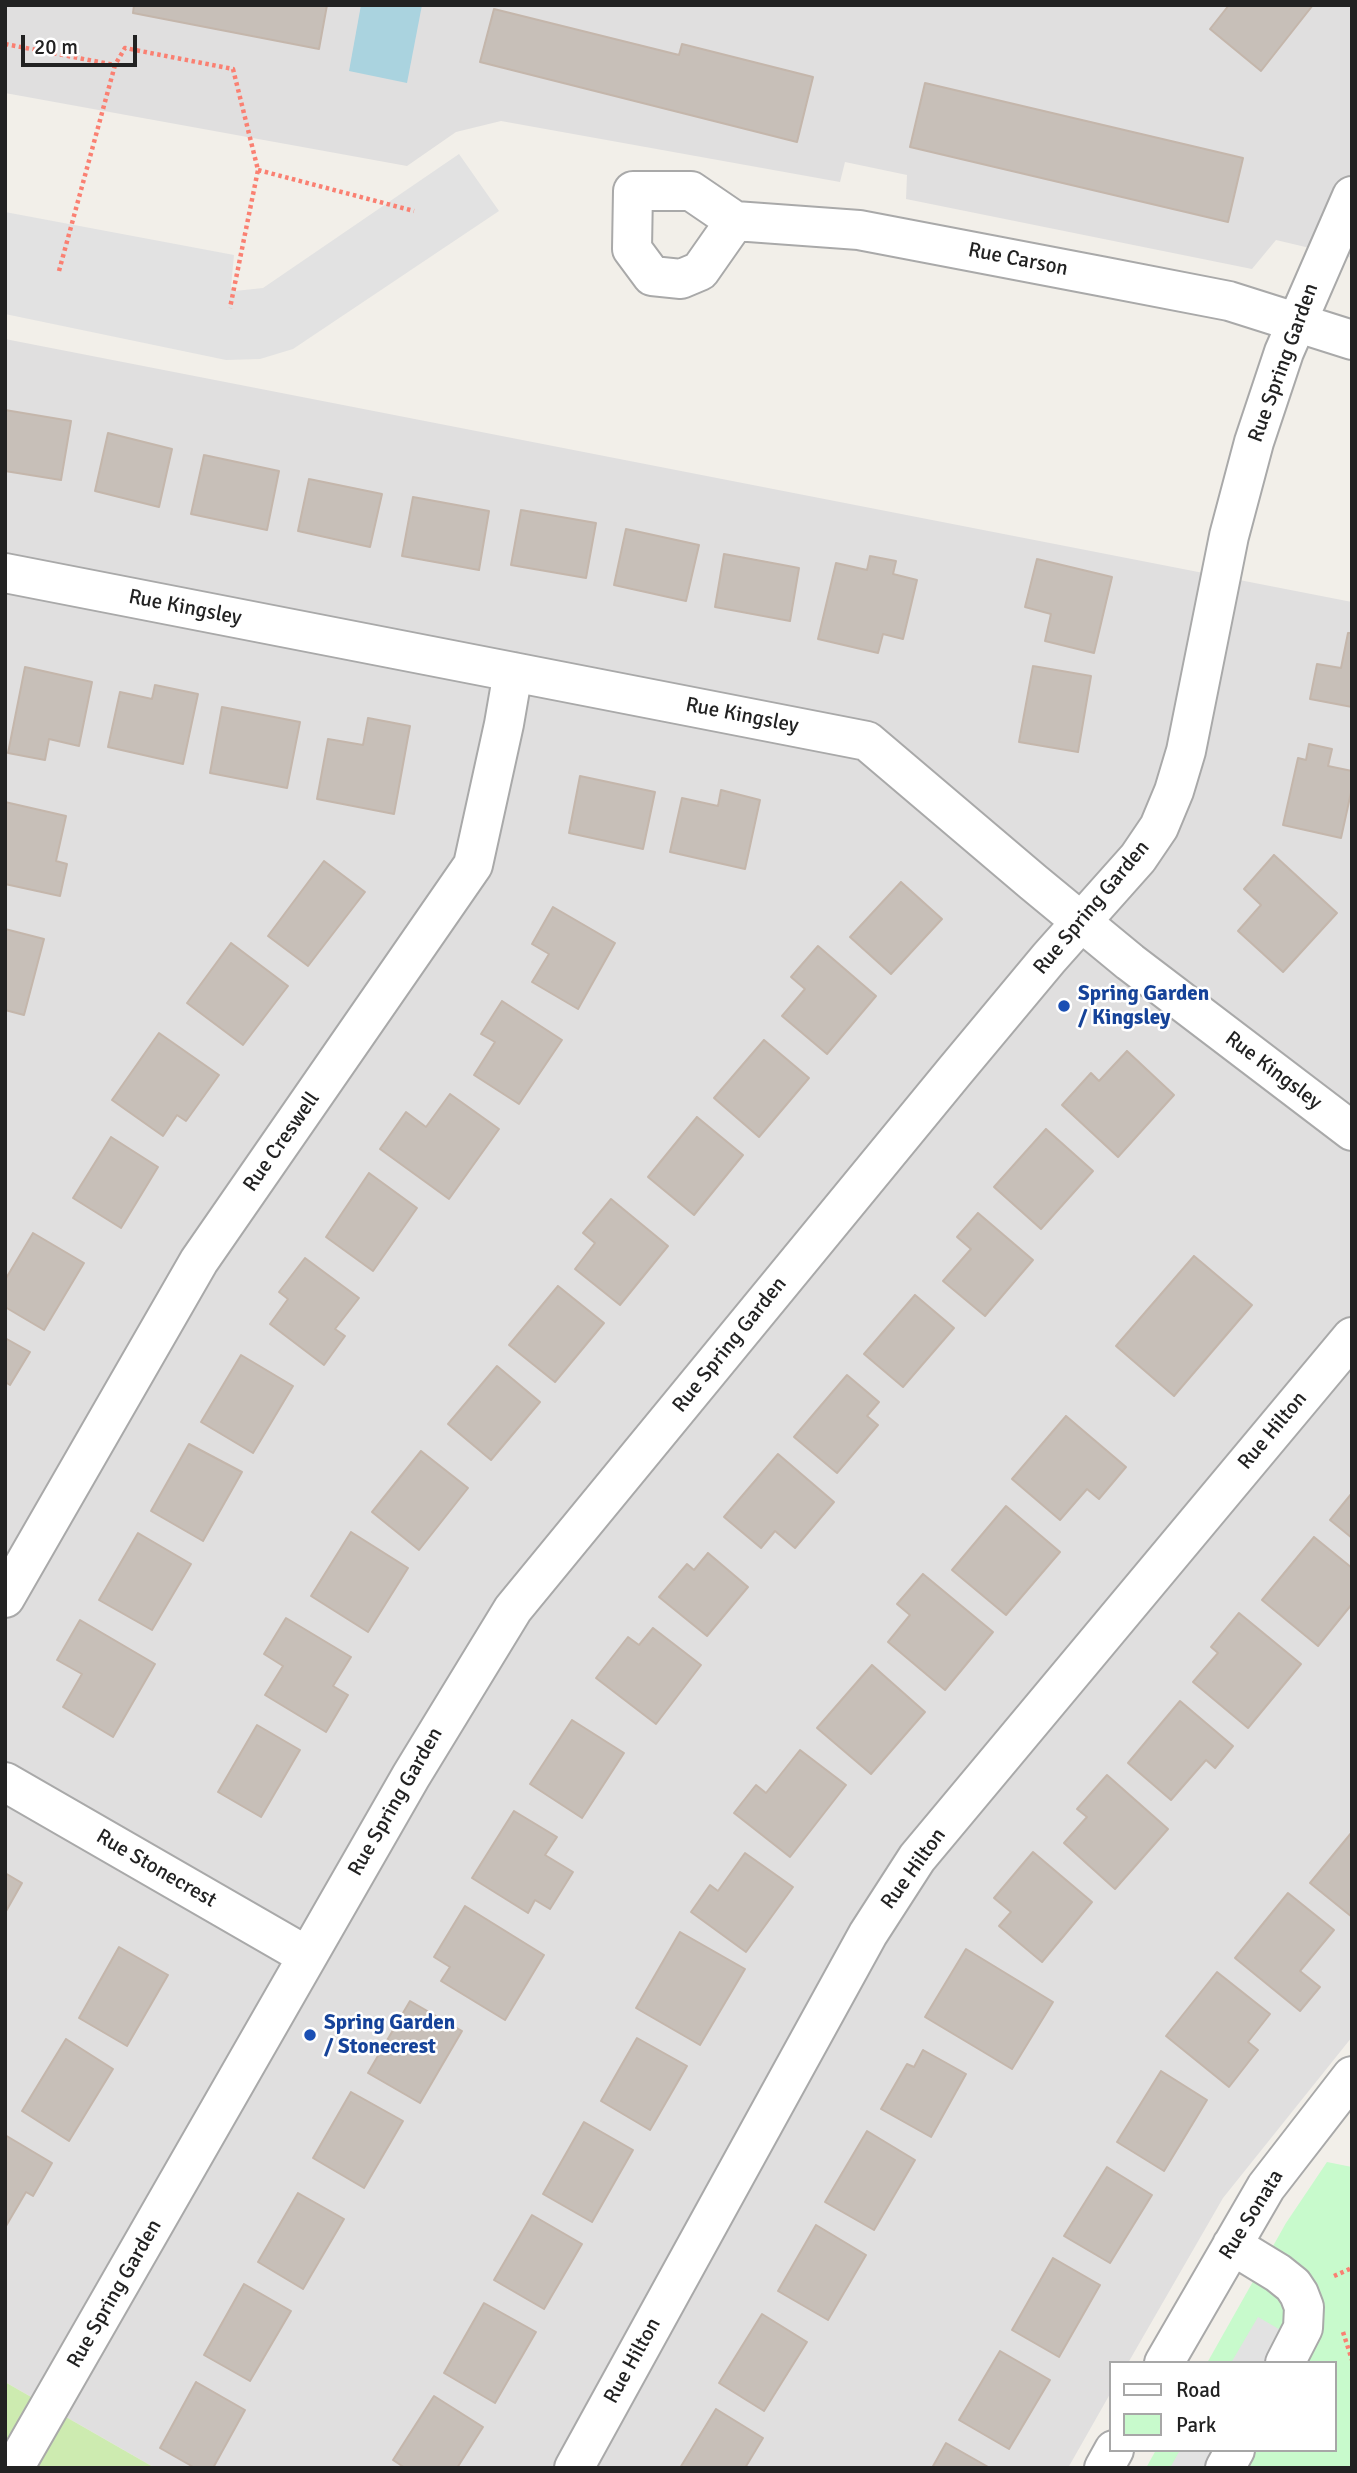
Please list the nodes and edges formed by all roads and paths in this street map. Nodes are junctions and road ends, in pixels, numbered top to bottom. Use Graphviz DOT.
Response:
graph roads {
  1 [pos="5,44"];
  2 [pos="115,65"];
  3 [pos="258,170"];
  4 [pos="1352,196"];
  5 [pos="414,211"];
  6 [pos="735,221"];
  7 [pos="59,271"];
  8 [pos="230,308"];
  9 [pos="1296,322"];
  10 [pos="1352,340"];
  11 [pos="5,573"];
  12 [pos="513,672"];
  13 [pos="1082,921"];
  14 [pos="1352,1131"];
  15 [pos="1352,1337"];
  16 [pos="5,1598"];
  17 [pos="5,1782"];
  18 [pos="307,1956"];
  19 [pos="1352,2076"];
  20 [pos="1231,2245"];
  21 [pos="1165,2361"];
  22 [pos="1286,2361"];
  23 [pos="1113,2452"];
  24 [pos="1234,2452"];
  25 [pos="14,2468"];
  26 [pos="574,2468"];
  27 [pos="1104,2468"];
  28 [pos="1225,2468"];
  1 -- 2 [label="path"];
  2 -- 3 [label="path"];
  2 -- 7 [label="path"];
  3 -- 5 [label="path"];
  3 -- 8 [label="path"];
  4 -- 9 [label="street, Rue Spring Garden"];
  6 -- 9 [label="street, Rue Carson"];
  9 -- 10 [label="street, Rue Carson"];
  9 -- 13 [label="street, Rue Spring Garden"];
  11 -- 12 [label="street, Rue Kingsley"];
  12 -- 13 [label="street, Rue Kingsley"];
  12 -- 16 [label="street, Rue Creswell"];
  13 -- 14 [label="street, Rue Kingsley"];
  13 -- 18 [label="street, Rue Spring Garden"];
  15 -- 26 [label="street, Rue Hilton"];
  17 -- 18 [label="street, Rue Stonecrest"];
  18 -- 25 [label="street, Rue Spring Garden"];
  19 -- 20 [label="street, Rue Sonata"];
  20 -- 21 [label="street, Rue Sonata"];
  20 -- 22 [label="street"];
  23 -- 27 [label="street"];
  24 -- 28 [label="street"];
}
